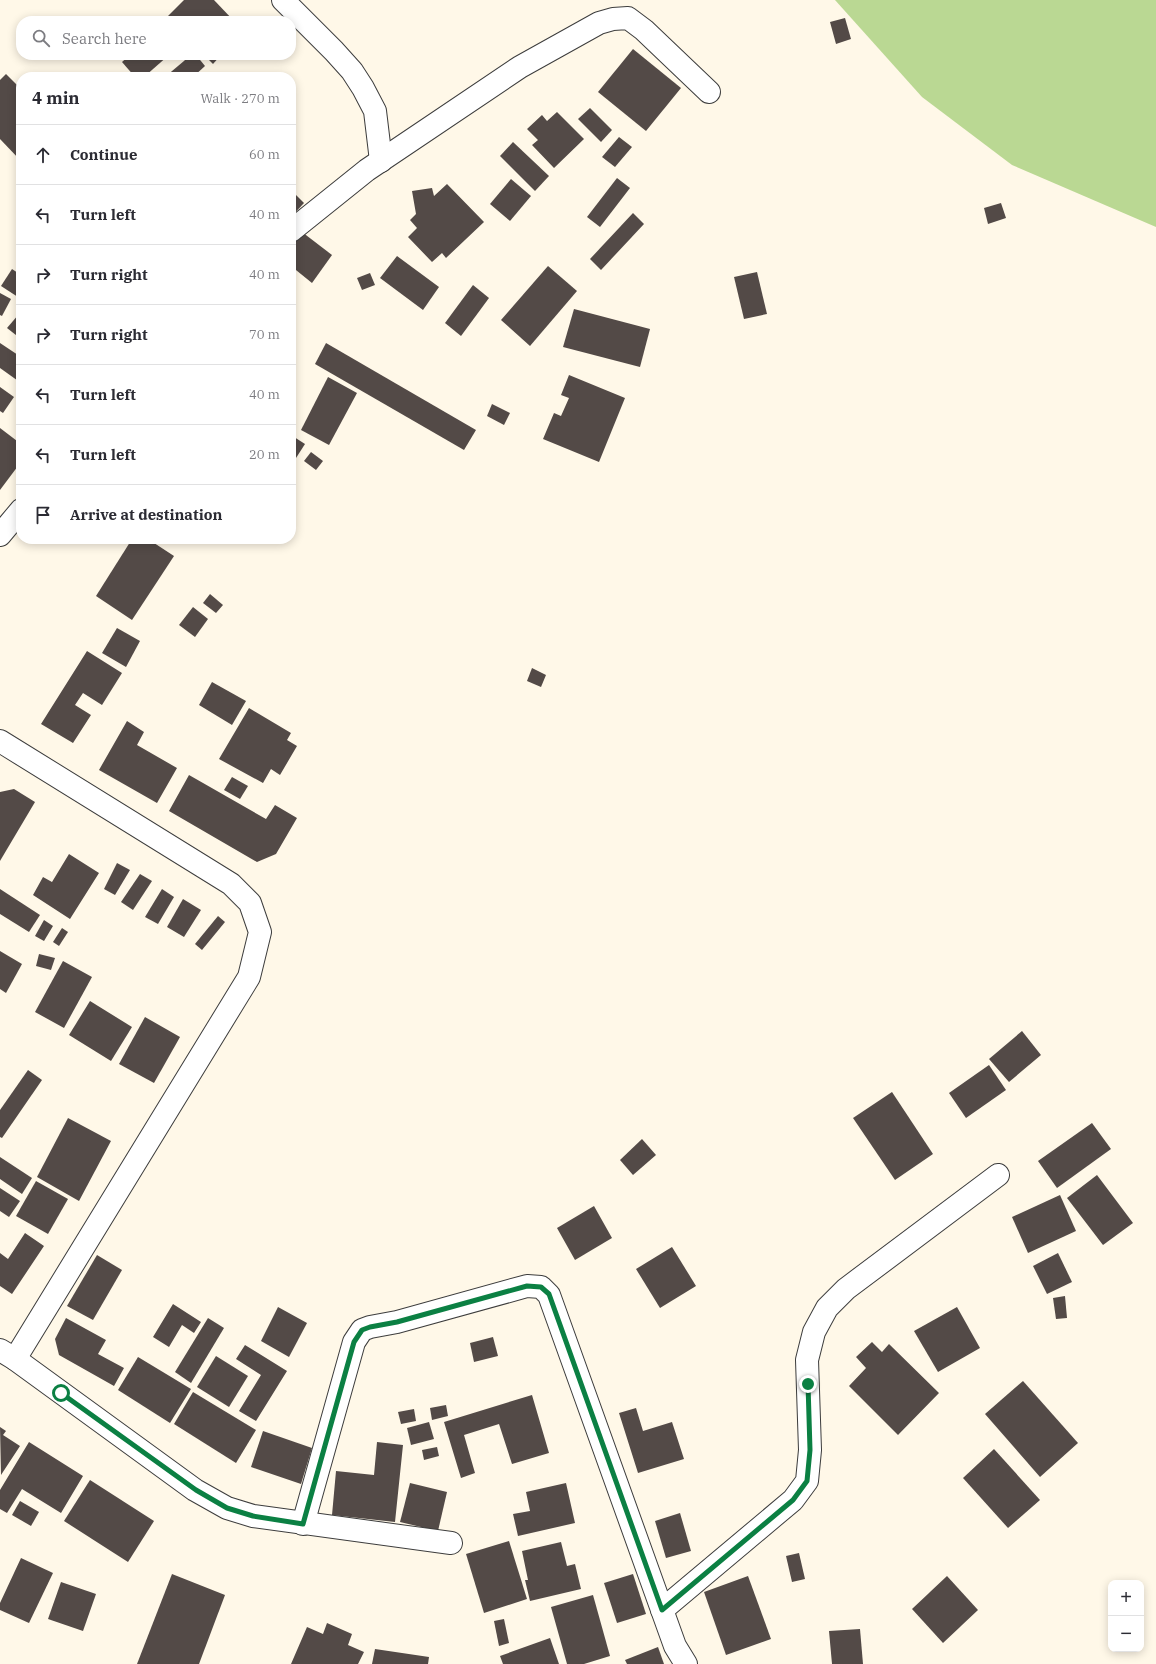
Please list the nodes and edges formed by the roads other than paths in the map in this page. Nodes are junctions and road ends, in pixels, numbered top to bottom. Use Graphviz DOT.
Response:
graph roads {
  1 [pos="283,0"];
  2 [pos="709,92"];
  3 [pos="381,161"];
  4 [pos="296,227"];
  5 [pos="16,516"];
  6 [pos="0,535"];
  7 [pos="0,741"];
  8 [pos="998,1175"];
  9 [pos="7,1354"];
  10 [pos="303,1524"];
  11 [pos="451,1543"];
  12 [pos="662,1610"];
  13 [pos="686,1664"];
  1 -- 3 [label="street"];
  2 -- 3 [label="street"];
  3 -- 4 [label="street"];
  5 -- 6 [label="street"];
  7 -- 9 [label="street"];
  8 -- 12 [label="street"];
  9 -- 10 [label="street"];
  10 -- 11 [label="street"];
  10 -- 12 [label="street"];
  12 -- 13 [label="street"];
}
